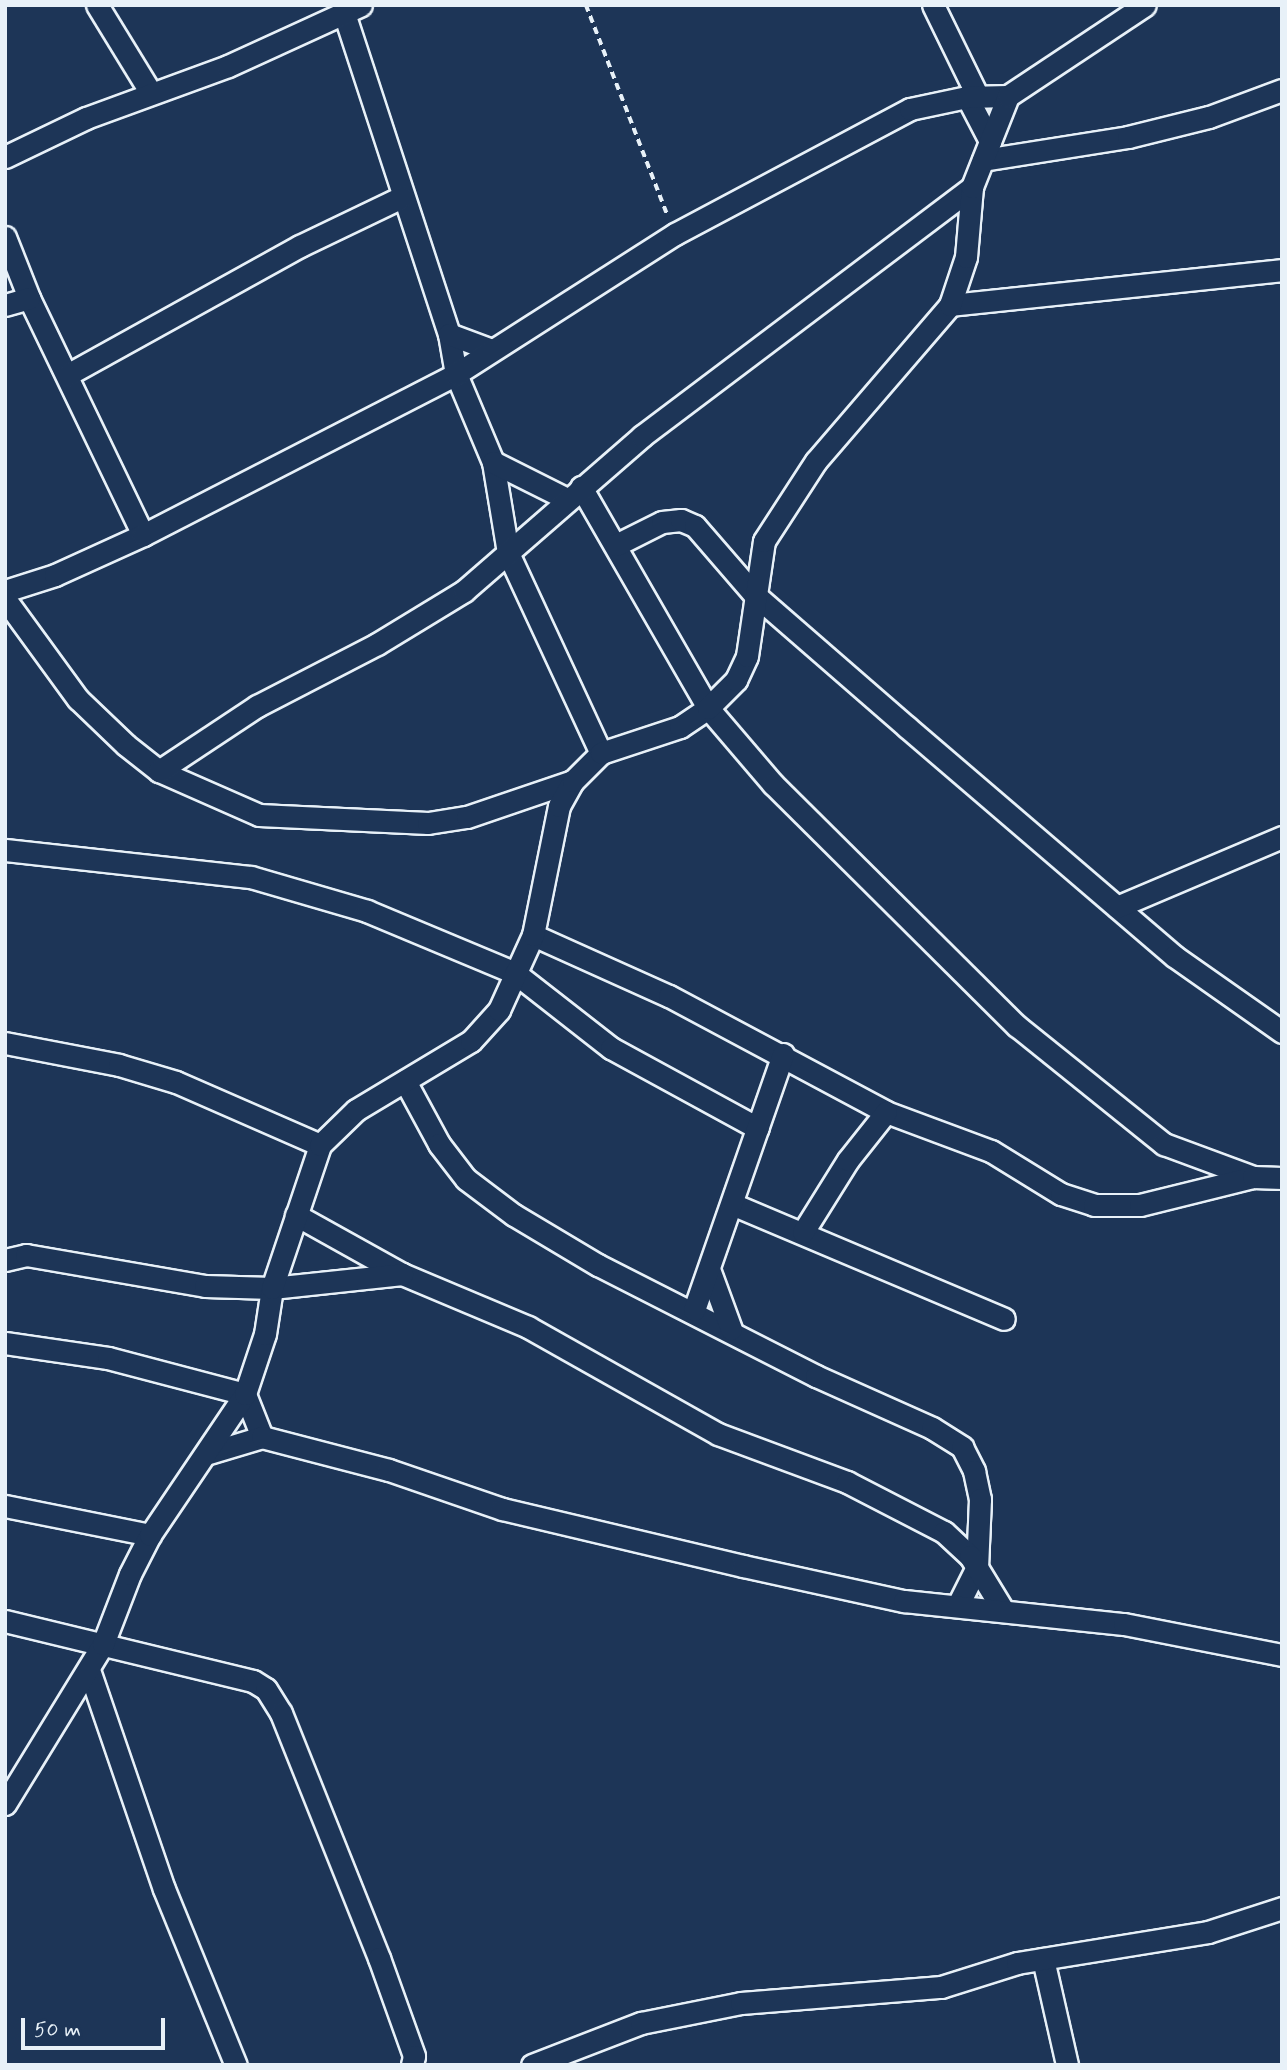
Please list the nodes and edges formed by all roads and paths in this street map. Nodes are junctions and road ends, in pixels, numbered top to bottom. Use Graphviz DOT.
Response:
graph roads {
  1 [pos="97,5"];
  2 [pos="586,5"];
  3 [pos="933,5"];
  4 [pos="1145,5"];
  5 [pos="353,9"];
  6 [pos="1282,90"];
  7 [pos="151,93"];
  8 [pos="972,96"];
  9 [pos="1008,96"];
  10 [pos="986,151"];
  11 [pos="5,157"];
  12 [pos="972,187"];
  13 [pos="402,197"];
  14 [pos="676,234"];
  15 [pos="5,237"];
  16 [pos="1282,271"];
  17 [pos="29,298"];
  18 [pos="5,305"];
  19 [pos="950,306"];
  20 [pos="449,334"];
  21 [pos="489,349"];
  22 [pos="456,374"];
  23 [pos="68,375"];
  24 [pos="493,462"];
  25 [pos="574,493"];
  26 [pos="143,536"];
  27 [pos="616,545"];
  28 [pos="508,553"];
  29 [pos="5,591"];
  30 [pos="754,594"];
  31 [pos="5,599"];
  32 [pos="708,708"];
  33 [pos="601,753"];
  34 [pos="159,771"];
  35 [pos="573,781"];
  36 [pos="1282,837"];
  37 [pos="5,850"];
  38 [pos="1116,907"];
  39 [pos="533,935"];
  40 [pos="515,973"];
  41 [pos="1282,1032"];
  42 [pos="5,1043"];
  43 [pos="783,1054"];
  44 [pos="405,1082"];
  45 [pos="886,1112"];
  46 [pos="758,1128"];
  47 [pos="320,1146"];
  48 [pos="1253,1177"];
  49 [pos="1282,1178"];
  50 [pos="732,1204"];
  51 [pos="296,1215"];
  52 [pos="803,1232"];
  53 [pos="5,1260"];
  54 [pos="709,1269"];
  55 [pos="402,1274"];
  56 [pos="272,1288"];
  57 [pos="694,1310"];
  58 [pos="1004,1320"];
  59 [pos="731,1329"];
  60 [pos="5,1343"];
  61 [pos="244,1394"];
  62 [pos="262,1437"];
  63 [pos="209,1453"];
  64 [pos="5,1506"];
  65 [pos="150,1535"];
  66 [pos="977,1567"];
  67 [pos="958,1605"];
  68 [pos="1003,1610"];
  69 [pos="5,1620"];
  70 [pos="103,1644"];
  71 [pos="1282,1656"];
  72 [pos="89,1670"];
  73 [pos="5,1804"];
  74 [pos="1282,1908"];
  75 [pos="1043,1959"];
  76 [pos="418,2062"];
  77 [pos="236,2065"];
  78 [pos="532,2065"];
  79 [pos="1067,2065"];
  1 -- 7 [label="street"];
  2 -- 14 [label="path"];
  3 -- 8 [label="street"];
  4 -- 9 [label="street"];
  5 -- 7 [label="street"];
  5 -- 13 [label="street"];
  6 -- 10 [label="street"];
  7 -- 11 [label="street"];
  8 -- 9 [label="street"];
  8 -- 10 [label="street"];
  8 -- 14 [label="street"];
  9 -- 10 [label="street"];
  10 -- 12 [label="street"];
  12 -- 19 [label="street"];
  12 -- 25 [label="street"];
  13 -- 20 [label="street"];
  13 -- 23 [label="street"];
  14 -- 21 [label="street"];
  15 -- 17 [label="street"];
  16 -- 19 [label="street"];
  17 -- 18 [label="street"];
  17 -- 23 [label="street"];
  19 -- 30 [label="street"];
  20 -- 21 [label="street"];
  20 -- 22 [label="street"];
  21 -- 22 [label="street"];
  22 -- 24 [label="street"];
  22 -- 26 [label="street"];
  23 -- 26 [label="street"];
  24 -- 25 [label="street"];
  24 -- 28 [label="street"];
  25 -- 27 [label="street"];
  25 -- 28 [label="street"];
  26 -- 29 [label="street"];
  27 -- 30 [label="street"];
  27 -- 32 [label="street"];
  28 -- 33 [label="street"];
  28 -- 34 [label="street"];
  30 -- 32 [label="street"];
  30 -- 38 [label="street"];
  31 -- 34 [label="street"];
  32 -- 33 [label="street"];
  32 -- 48 [label="street"];
  33 -- 35 [label="street"];
  34 -- 35 [label="street"];
  35 -- 39 [label="street"];
  36 -- 38 [label="street"];
  37 -- 40 [label="street"];
  38 -- 41 [label="street"];
  39 -- 40 [label="street"];
  39 -- 43 [label="street"];
  40 -- 44 [label="street"];
  40 -- 46 [label="street"];
  42 -- 47 [label="street"];
  43 -- 45 [label="street"];
  43 -- 46 [label="street"];
  44 -- 47 [label="street"];
  44 -- 57 [label="street"];
  45 -- 48 [label="street"];
  45 -- 52 [label="street"];
  46 -- 50 [label="street"];
  47 -- 51 [label="street"];
  48 -- 49 [label="street"];
  50 -- 52 [label="street"];
  50 -- 54 [label="street"];
  51 -- 55 [label="street"];
  51 -- 56 [label="street"];
  52 -- 58 [label="street"];
  53 -- 56 [label="street"];
  54 -- 57 [label="street"];
  54 -- 59 [label="street"];
  55 -- 56 [label="street"];
  55 -- 66 [label="street"];
  56 -- 61 [label="street"];
  57 -- 59 [label="street"];
  59 -- 66 [label="street"];
  60 -- 61 [label="street"];
  61 -- 62 [label="street"];
  61 -- 63 [label="street"];
  62 -- 63 [label="street"];
  62 -- 67 [label="street"];
  63 -- 65 [label="street"];
  64 -- 65 [label="street"];
  65 -- 70 [label="street"];
  66 -- 67 [label="street"];
  66 -- 68 [label="street"];
  67 -- 68 [label="street"];
  68 -- 71 [label="street"];
  69 -- 70 [label="street"];
  70 -- 72 [label="street"];
  70 -- 76 [label="street"];
  72 -- 73 [label="street"];
  72 -- 77 [label="street"];
  74 -- 75 [label="street"];
  75 -- 78 [label="street"];
  75 -- 79 [label="street"];
}
